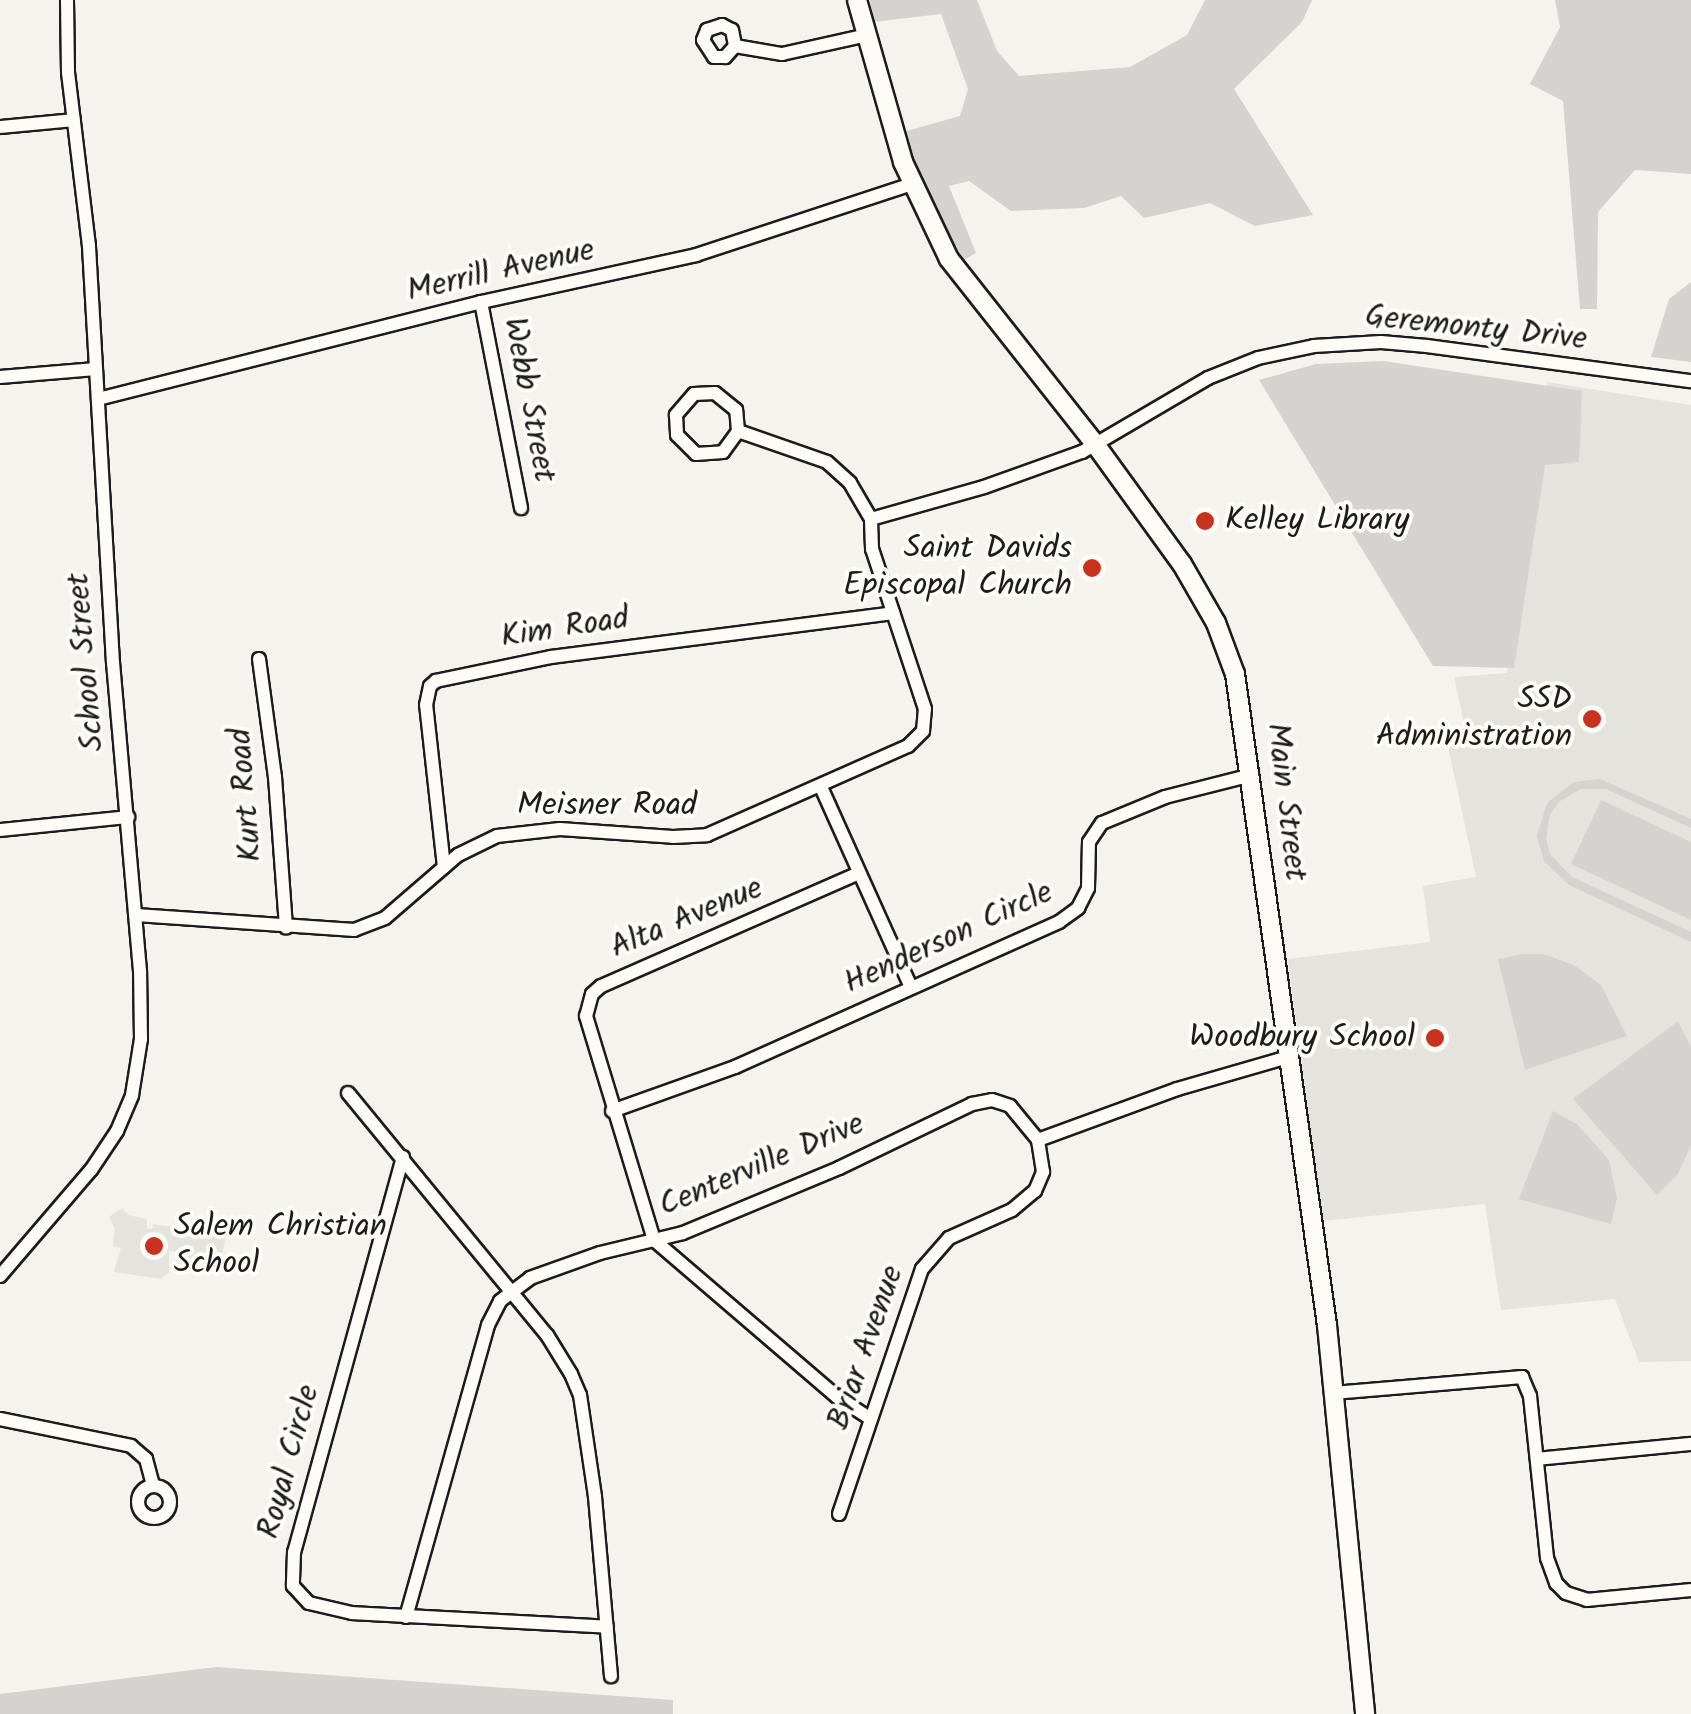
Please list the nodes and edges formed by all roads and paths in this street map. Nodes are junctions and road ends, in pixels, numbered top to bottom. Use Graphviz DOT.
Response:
graph roads {
  1 [pos="67,0"];
  2 [pos="858,0"];
  3 [pos="867,35"];
  4 [pos="736,46"];
  5 [pos="74,120"];
  6 [pos="0,126"];
  7 [pos="912,184"];
  8 [pos="481,302"];
  9 [pos="96,369"];
  10 [pos="0,377"];
  11 [pos="1691,382"];
  12 [pos="98,399"];
  13 [pos="738,430"];
  14 [pos="1095,444"];
  15 [pos="521,508"];
  16 [pos="871,520"];
  17 [pos="892,613"];
  18 [pos="259,659"];
  19 [pos="1252,775"];
  20 [pos="821,787"];
  21 [pos="128,817"];
  22 [pos="0,830"];
  23 [pos="444,867"];
  24 [pos="859,873"];
  25 [pos="136,915"];
  26 [pos="286,928"];
  27 [pos="911,987"];
  28 [pos="1288,1058"];
  29 [pos="348,1093"];
  30 [pos="612,1111"];
  31 [pos="1038,1140"];
  32 [pos="403,1157"];
  33 [pos="654,1240"];
  34 [pos="0,1276"];
  35 [pos="510,1290"];
  36 [pos="1333,1393"];
  37 [pos="0,1419"];
  38 [pos="871,1419"];
  39 [pos="1691,1444"];
  40 [pos="1536,1459"];
  41 [pos="153,1486"];
  42 [pos="840,1514"];
  43 [pos="1691,1590"];
  44 [pos="406,1616"];
  45 [pos="607,1627"];
  46 [pos="611,1676"];
  47 [pos="1365,1714"];
  1 -- 5 [label="street, School Street"];
  2 -- 3 [label="main road, Main Street"];
  3 -- 4 [label="street"];
  3 -- 7 [label="main road, Main Street"];
  5 -- 6 [label="street"];
  5 -- 9 [label="street, School Street"];
  7 -- 8 [label="street, Merrill Avenue"];
  7 -- 14 [label="main road, Main Street"];
  8 -- 12 [label="street, Merrill Avenue"];
  8 -- 15 [label="street, Webb Street"];
  9 -- 10 [label="street"];
  9 -- 12 [label="street, School Street"];
  11 -- 14 [label="street, Geremonty Drive"];
  12 -- 21 [label="street, School Street"];
  13 -- 13 [label="street"];
  13 -- 16 [label="street"];
  14 -- 16 [label="street, Geremonty Drive"];
  14 -- 19 [label="main road, Main Street"];
  16 -- 17 [label="street, Meisner Road"];
  17 -- 20 [label="street, Meisner Road"];
  17 -- 23 [label="street, Kim Road"];
  18 -- 26 [label="street, Kurt Road"];
  19 -- 27 [label="street, Henderson Circle"];
  19 -- 28 [label="main road, Main Street"];
  20 -- 23 [label="street, Meisner Road"];
  20 -- 24 [label="street"];
  21 -- 22 [label="street"];
  21 -- 25 [label="street, School Street"];
  23 -- 26 [label="street, Meisner Road"];
  24 -- 27 [label="street"];
  24 -- 30 [label="street, Alta Avenue"];
  25 -- 26 [label="street, Meisner Road"];
  25 -- 34 [label="street, School Street"];
  27 -- 30 [label="street, Henderson Circle"];
  28 -- 31 [label="street"];
  28 -- 36 [label="main road, Main Street"];
  29 -- 32 [label="street"];
  30 -- 33 [label="street, Alta Avenue"];
  31 -- 33 [label="street, Centerville Drive"];
  31 -- 38 [label="street, Briar Avenue"];
  32 -- 35 [label="street"];
  32 -- 44 [label="street, Royal Circle"];
  33 -- 35 [label="street, Centerville Drive"];
  33 -- 38 [label="street"];
  35 -- 44 [label="street"];
  35 -- 45 [label="street"];
  36 -- 40 [label="street"];
  36 -- 47 [label="main road, Main Street"];
  37 -- 41 [label="street"];
  38 -- 42 [label="street, Briar Avenue"];
  39 -- 40 [label="street"];
  40 -- 43 [label="street"];
  44 -- 45 [label="street, Royal Circle"];
  45 -- 46 [label="street"];
}
